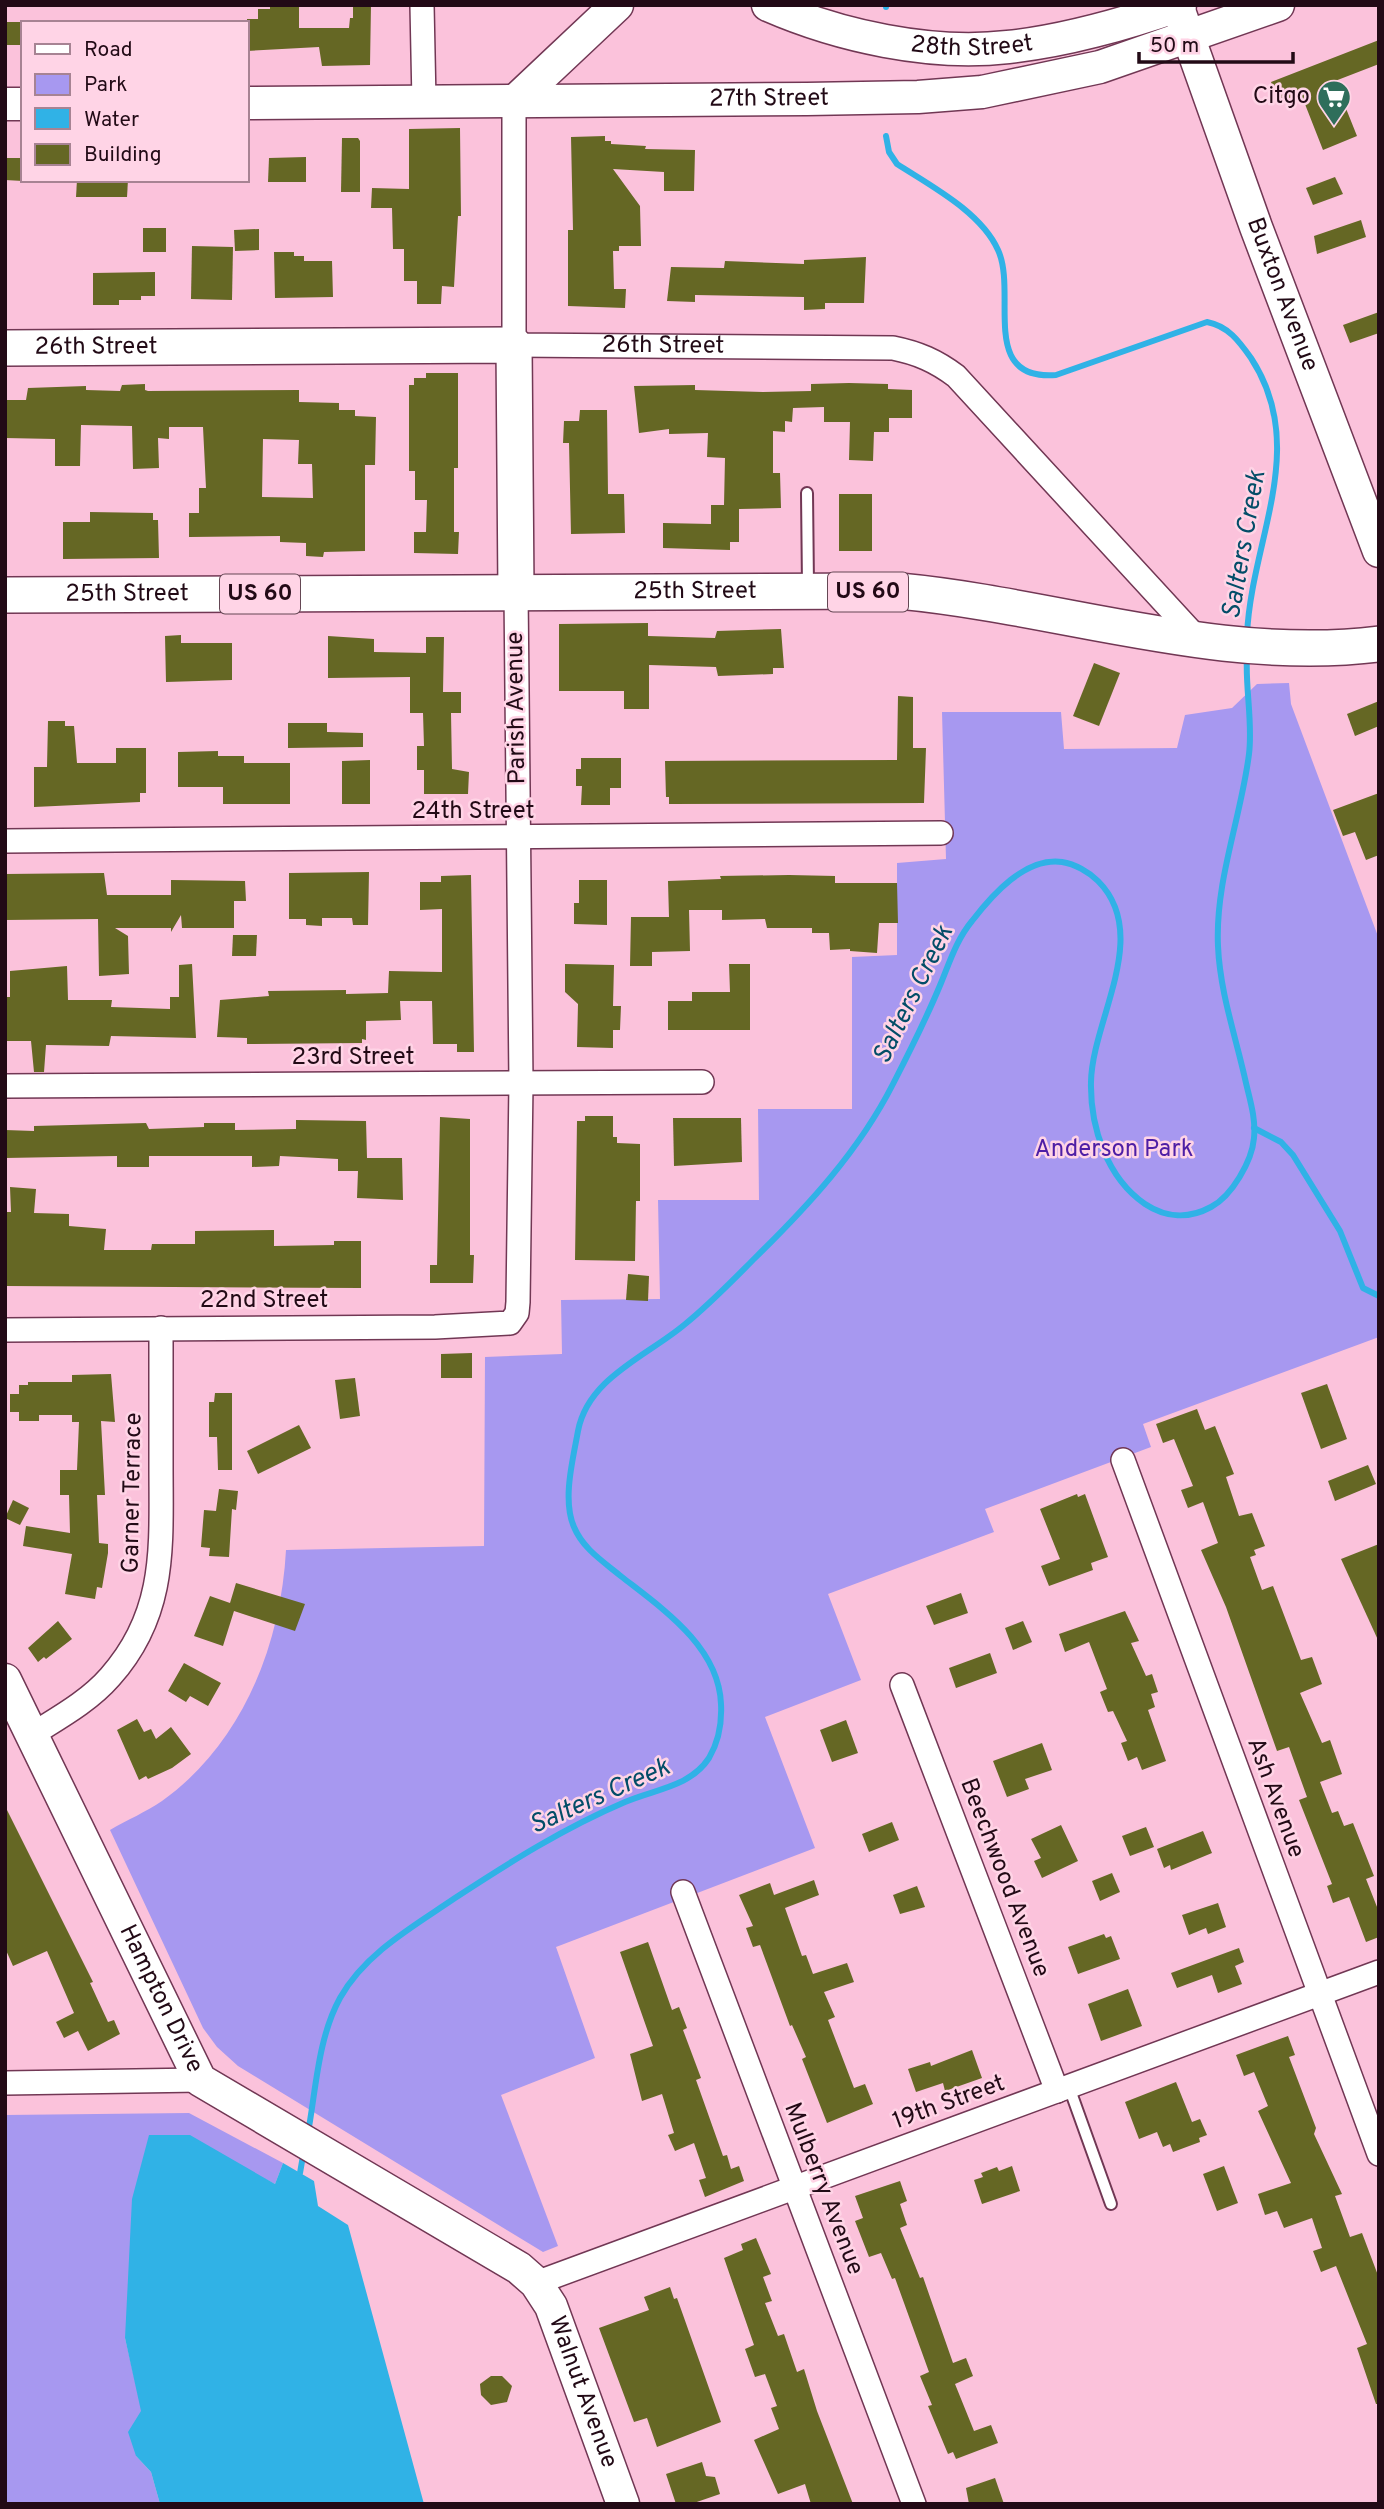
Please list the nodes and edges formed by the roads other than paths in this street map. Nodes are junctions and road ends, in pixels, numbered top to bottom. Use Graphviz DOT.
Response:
graph roads {
  1 [pos="422,5"];
  2 [pos="617,5"];
  3 [pos="768,5"];
  4 [pos="1278,5"];
  5 [pos="1178,6"];
  6 [pos="1186,37"];
  7 [pos="514,102"];
  8 [pos="248,103"];
  9 [pos="424,103"];
  10 [pos="514,345"];
  11 [pos="5,348"];
  12 [pos="807,493"];
  13 [pos="1379,551"];
  14 [pos="516,592"];
  15 [pos="808,592"];
  16 [pos="5,595"];
  17 [pos="1207,640"];
  18 [pos="1379,644"];
  19 [pos="941,833"];
  20 [pos="518,839"];
  21 [pos="5,841"];
  22 [pos="702,1082"];
  23 [pos="521,1083"];
  24 [pos="5,1086"];
  25 [pos="517,1313"];
  26 [pos="161,1328"];
  27 [pos="5,1330"];
  28 [pos="1123,1460"];
  29 [pos="5,1680"];
  30 [pos="902,1685"];
  31 [pos="33,1734"];
  32 [pos="683,1892"];
  33 [pos="1379,1972"];
  34 [pos="1320,1994"];
  35 [pos="200,2080"];
  36 [pos="5,2083"];
  37 [pos="1063,2089"];
  38 [pos="1379,2154"];
  39 [pos="795,2188"];
  40 [pos="1111,2204"];
  41 [pos="536,2283"];
  42 [pos="623,2504"];
  43 [pos="914,2504"];
  1 -- 9 [label="street"];
  2 -- 7 [label="main road"];
  3 -- 5 [label="main road, 28th Street"];
  4 -- 6 [label="main road, 27th Street"];
  5 -- 6 [label="main road, Buxton Avenue"];
  6 -- 7 [label="main road, 27th Street"];
  6 -- 13 [label="main road, Buxton Avenue"];
  7 -- 9 [label="main road, 27th Street"];
  7 -- 10 [label="street, Parish Avenue"];
  8 -- 9 [label="main road, 27th Street"];
  10 -- 11 [label="main road, 26th Street"];
  10 -- 14 [label="main road, Parish Avenue"];
  10 -- 17 [label="street, 26th Street"];
  12 -- 15 [label="lane"];
  14 -- 15 [label="main road, 25th Street / US 60"];
  14 -- 16 [label="main road, 25th Street / US 60"];
  14 -- 20 [label="street, Parish Avenue"];
  15 -- 17 [label="main road, 25th Street / US 60"];
  17 -- 18 [label="main road, 25th Street / US 60"];
  19 -- 20 [label="street, 24th Street"];
  20 -- 21 [label="street, 24th Street"];
  20 -- 23 [label="street, Parish Avenue"];
  22 -- 23 [label="street, 23rd Street"];
  23 -- 24 [label="street, 23rd Street"];
  23 -- 25 [label="street, Parish Avenue"];
  25 -- 26 [label="street, 22nd Street"];
  26 -- 27 [label="street, 22nd Street"];
  26 -- 31 [label="street, Garner Terrace"];
  28 -- 34 [label="street, Ash Avenue"];
  29 -- 31 [label="main road, Hampton Drive"];
  30 -- 37 [label="street, Beechwood Avenue"];
  31 -- 35 [label="main road, Hampton Drive"];
  32 -- 39 [label="street, Mulberry Avenue"];
  33 -- 34 [label="street, 19th Street"];
  34 -- 37 [label="street, 19th Street"];
  34 -- 38 [label="street, Ash Avenue"];
  35 -- 36 [label="street"];
  35 -- 41 [label="main road, Hampton Drive"];
  37 -- 39 [label="street, 19th Street"];
  37 -- 40 [label="lane, Beechwood Avenue"];
  39 -- 41 [label="street, 19th Street"];
  39 -- 43 [label="street, Mulberry Avenue"];
  41 -- 42 [label="main road, Walnut Avenue"];
}
